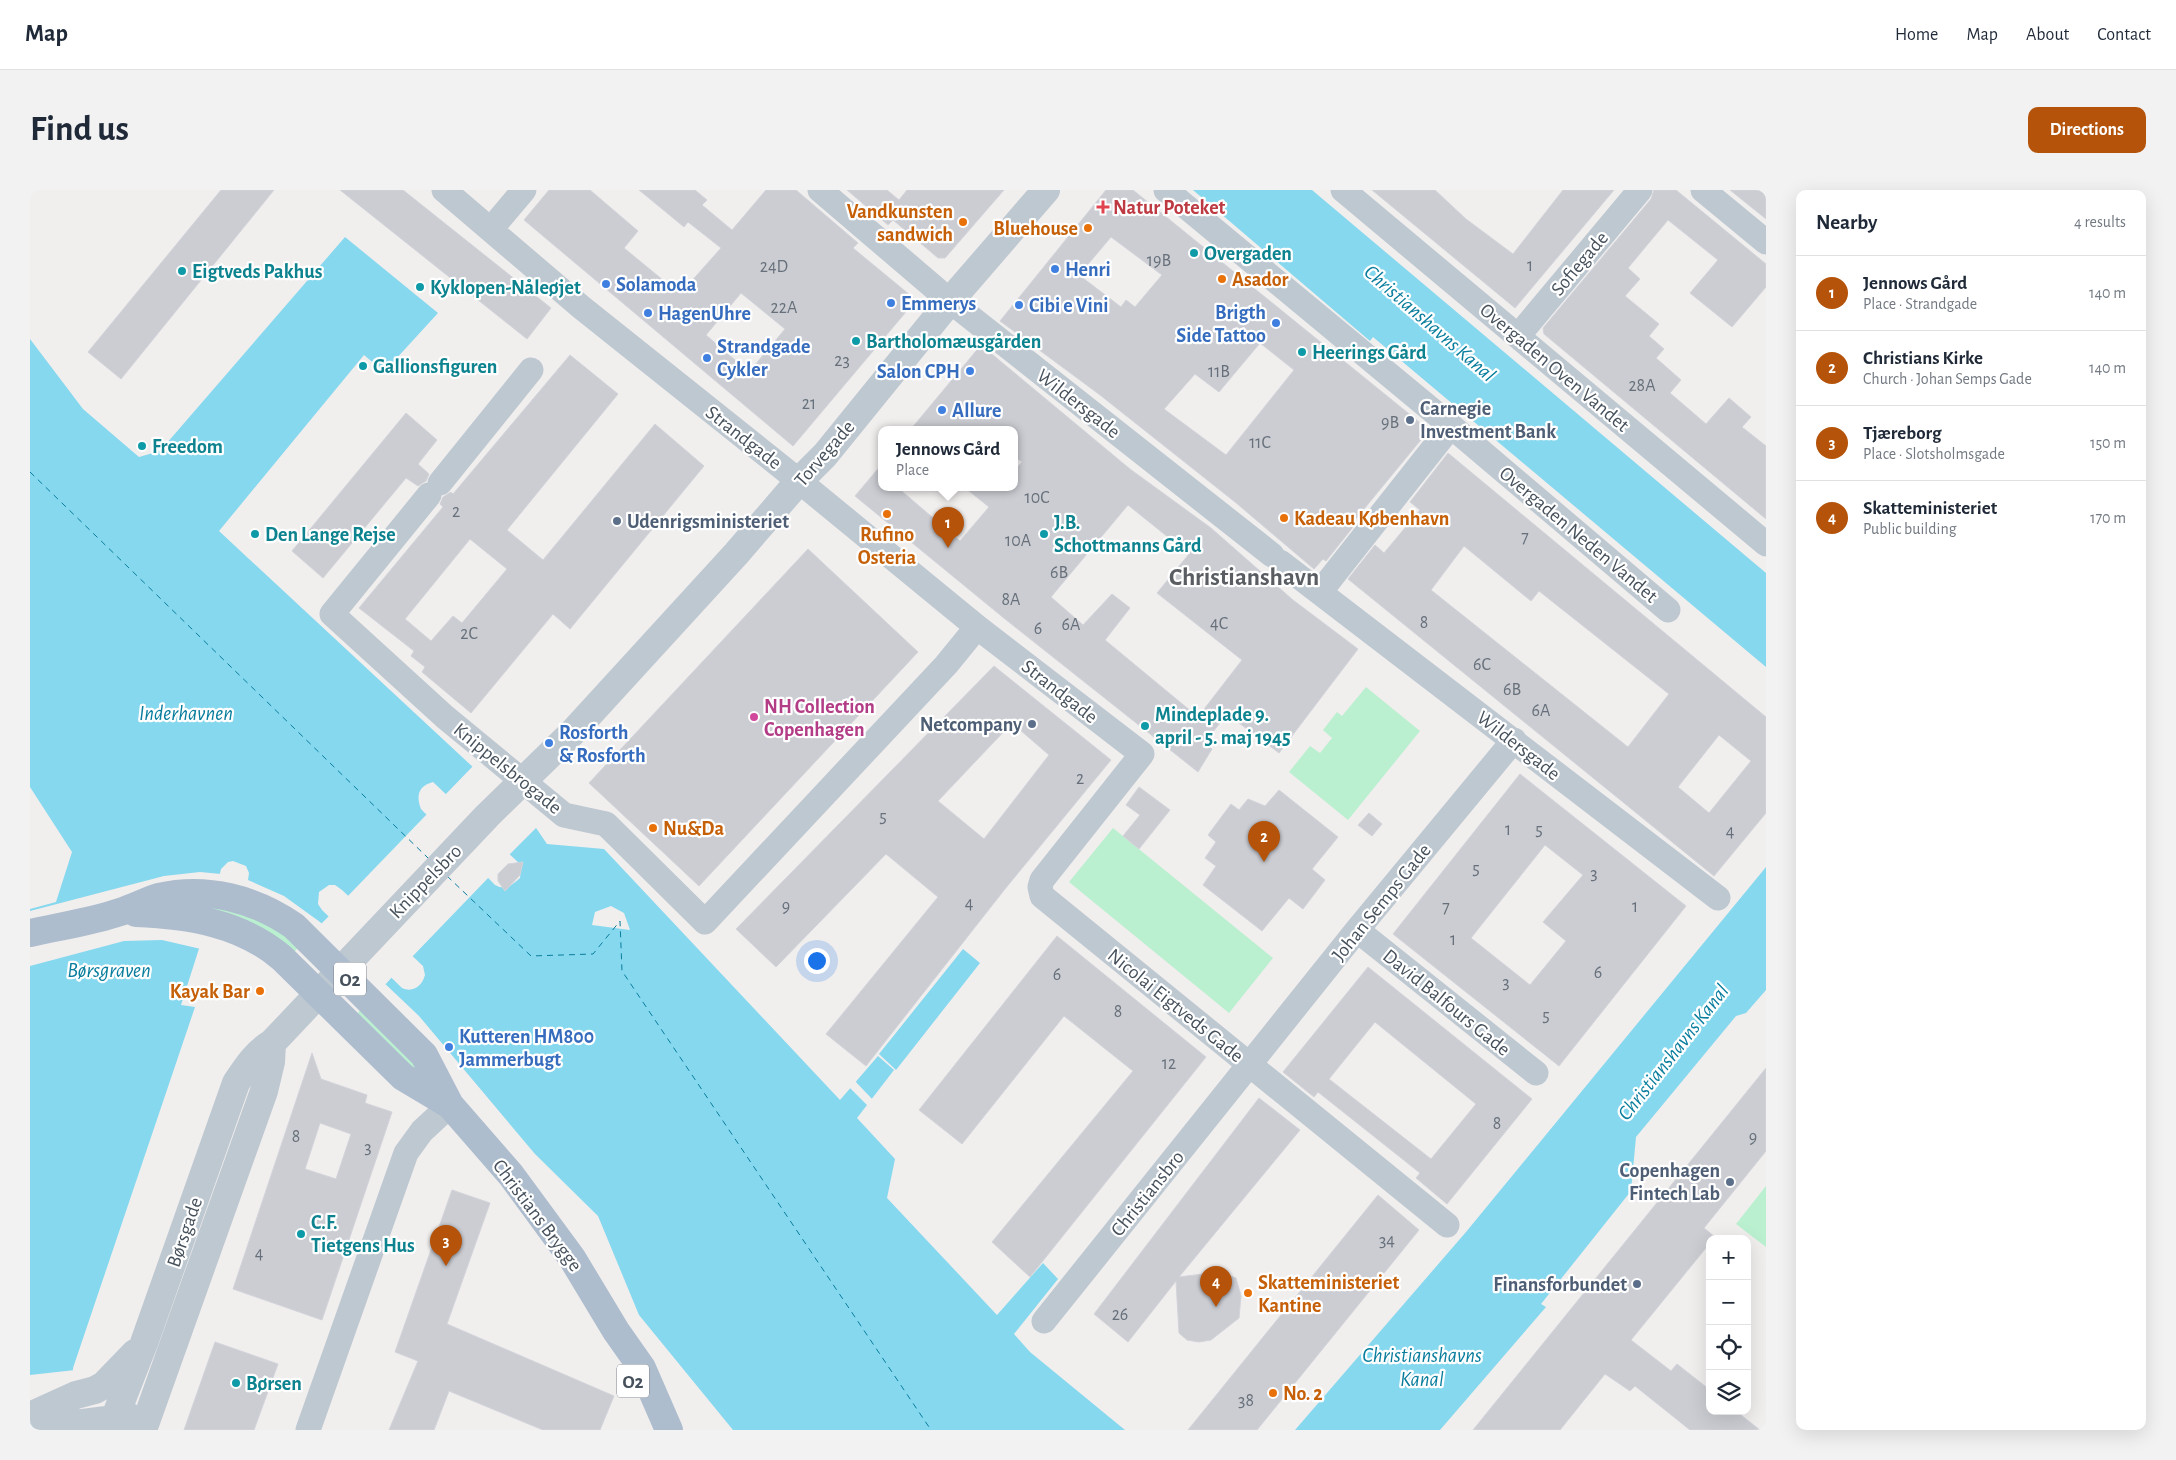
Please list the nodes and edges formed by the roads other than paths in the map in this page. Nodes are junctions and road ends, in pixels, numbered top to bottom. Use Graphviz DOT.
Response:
graph roads {
  1 [pos="444,190"];
  2 [pos="524,190"];
  3 [pos="820,190"];
  4 [pos="1046,190"];
  5 [pos="1166,190"];
  6 [pos="1343,190"];
  7 [pos="1640,190"];
  8 [pos="1703,190"];
  9 [pos="491,229"];
  10 [pos="1766,242"];
  11 [pos="950,301"];
  12 [pos="1518,336"];
  13 [pos="531,370"];
  14 [pos="1451,426"];
  15 [pos="799,481"];
  16 [pos="1766,544"];
  17 [pos="1320,592"];
  18 [pos="1668,610"];
  19 [pos="978,628"];
  20 [pos="574,731"];
  21 [pos="1514,740"];
  22 [pos="1142,754"];
  23 [pos="1718,898"];
  24 [pos="119,912"];
  25 [pos="1357,930"];
  26 [pos="30,933"];
  27 [pos="275,1039"];
  28 [pos="1250,1064"];
  29 [pos="1536,1073"];
  30 [pos="450,1105"];
  31 [pos="1447,1225"];
  32 [pos="1044,1321"];
  33 [pos="616,1331"];
  34 [pos="144,1343"];
  35 [pos="30,1416"];
  36 [pos="146,1422"];
  37 [pos="112,1425"];
  38 [pos="308,1430"];
  39 [pos="653,1430"];
  40 [pos="669,1430"];
  1 -- 9 [label="street, Strandgade"];
  2 -- 9 [label="street"];
  3 -- 11 [label="street, Wildersgade"];
  4 -- 11 [label="street, Torvegade"];
  5 -- 14 [label="street, Overgaden Neden Vandet"];
  6 -- 12 [label="street, Overgaden Oven Vandet"];
  7 -- 12 [label="street, Sofiegade"];
  8 -- 10 [label="street"];
  9 -- 15 [label="street, Strandgade"];
  11 -- 15 [label="street, Torvegade"];
  11 -- 17 [label="street, Wildersgade"];
  12 -- 16 [label="street, Overgaden Oven Vandet"];
  13 -- 19 [label="street, Knippelsbrogade"];
  14 -- 17 [label="street"];
  14 -- 18 [label="street, Overgaden Neden Vandet"];
  15 -- 19 [label="street, Strandgade"];
  15 -- 20 [label="street, Torvegade"];
  17 -- 21 [label="street, Wildersgade"];
  19 -- 22 [label="street, Strandgade"];
  20 -- 27 [label="street, Knippelsbro"];
  21 -- 23 [label="street, Wildersgade"];
  21 -- 25 [label="street, Johan Semps Gade"];
  22 -- 28 [label="street, Nicolai Eigtveds Gade"];
  24 -- 26 [label="main road, O2"];
  24 -- 30 [label="main road, Christians Brygge / O2"];
  24 -- 30 [label="main road, Christians Brygge / O2"];
  25 -- 28 [label="street, Johan Semps Gade"];
  25 -- 29 [label="street, David Balfours Gade"];
  27 -- 34 [label="street, Børsgade"];
  27 -- 36 [label="street, Børsgade"];
  28 -- 31 [label="street, Nicolai Eigtveds Gade"];
  28 -- 32 [label="street, Christiansbro"];
  30 -- 33 [label="main road, Christians Brygge / O2"];
  30 -- 38 [label="street"];
  33 -- 39 [label="main road, Christians Brygge / O2"];
  33 -- 40 [label="main road, Christians Brygge / O2"];
  34 -- 35 [label="street"];
  34 -- 37 [label="street, Børsgade"];
  35 -- 37 [label="street"];
  36 -- 37 [label="street"];
}
